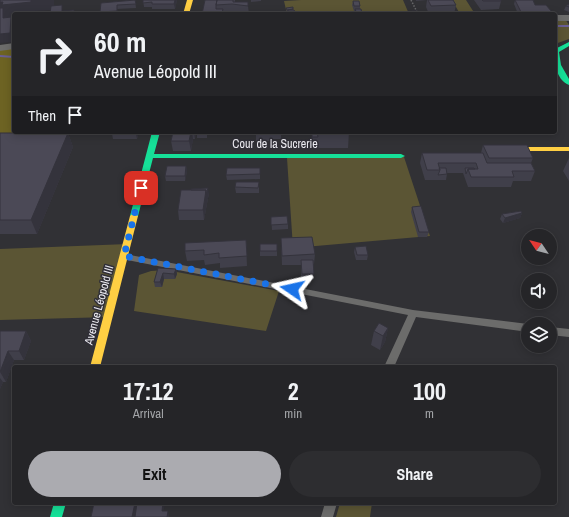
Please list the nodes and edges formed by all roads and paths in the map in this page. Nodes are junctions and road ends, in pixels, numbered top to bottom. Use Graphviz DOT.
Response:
graph roads {
  1 [pos="190,0"];
  2 [pos="411,0"];
  3 [pos="187,12"];
  4 [pos="417,12"];
  5 [pos="557,18"];
  6 [pos="569,18"];
  7 [pos="569,44"];
  8 [pos="12,46"];
  9 [pos="0,48"];
  10 [pos="557,50"];
  11 [pos="557,66"];
  12 [pos="569,83"];
  13 [pos="156,134"];
  14 [pos="501,149"];
  15 [pos="569,149"];
  16 [pos="150,156"];
  17 [pos="401,156"];
  18 [pos="124,256"];
  19 [pos="413,313"];
  20 [pos="521,327"];
  21 [pos="557,332"];
  22 [pos="569,333"];
  23 [pos="96,365"];
  24 [pos="390,365"];
  25 [pos="59,505"];
  26 [pos="331,505"];
  27 [pos="56,517"];
  28 [pos="327,517"];
  1 -- 3 [label="street"];
  2 -- 4 [label="path"];
  5 -- 6 [label="street"];
  7 -- 10 [label="street"];
  8 -- 9 [label="street"];
  11 -- 12 [label="street"];
  13 -- 16 [label="street, Avenue Léopold III"];
  14 -- 15 [label="street"];
  16 -- 17 [label="street, Cour de la Sucrerie"];
  16 -- 18 [label="street, Avenue Léopold III"];
  18 -- 19 [label="lane"];
  18 -- 23 [label="street, Avenue Léopold III"];
  19 -- 20 [label="lane"];
  19 -- 24 [label="lane"];
  21 -- 22 [label="lane"];
  25 -- 27 [label="street"];
  26 -- 28 [label="lane"];
}
